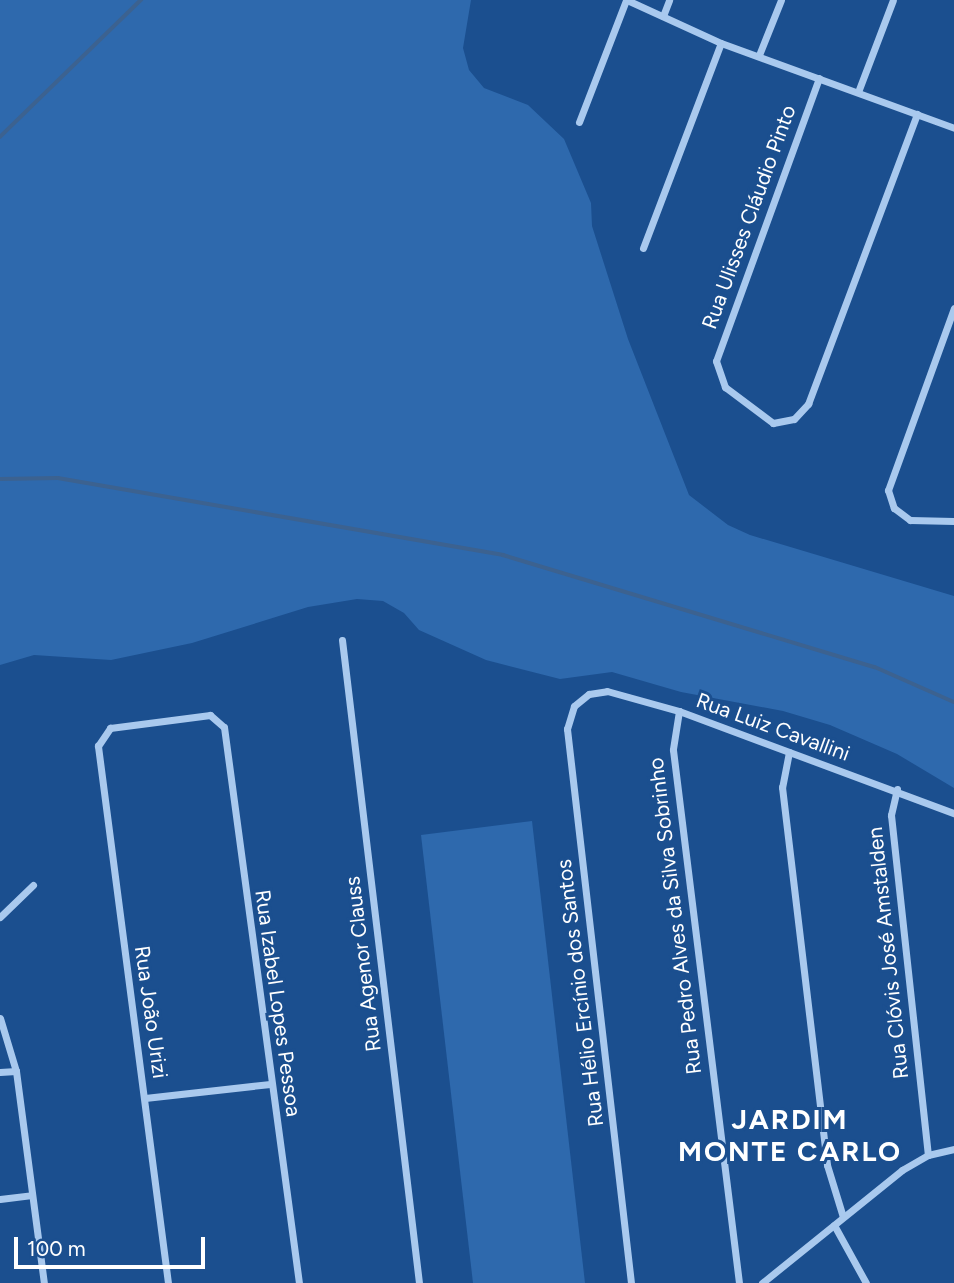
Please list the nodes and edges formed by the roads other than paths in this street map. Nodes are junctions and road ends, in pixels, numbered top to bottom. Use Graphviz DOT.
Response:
graph roads {
  1 [pos="626,0"];
  2 [pos="669,0"];
  3 [pos="781,0"];
  4 [pos="893,0"];
  5 [pos="663,16"];
  6 [pos="721,43"];
  7 [pos="760,55"];
  8 [pos="819,78"];
  9 [pos="858,92"];
  10 [pos="917,114"];
  11 [pos="579,122"];
  12 [pos="954,128"];
  13 [pos="643,247"];
  14 [pos="954,308"];
  15 [pos="954,521"];
  16 [pos="342,640"];
  17 [pos="579,701"];
  18 [pos="679,711"];
  19 [pos="98,746"];
  20 [pos="789,752"];
  21 [pos="897,789"];
  22 [pos="954,813"];
  23 [pos="33,885"];
  24 [pos="0,917"];
  25 [pos="0,1018"];
  26 [pos="16,1071"];
  27 [pos="0,1072"];
  28 [pos="270,1084"];
  29 [pos="145,1098"];
  30 [pos="954,1149"];
  31 [pos="928,1155"];
  32 [pos="32,1195"];
  33 [pos="0,1199"];
  34 [pos="844,1217"];
  35 [pos="835,1225"];
  36 [pos="44,1283"];
  37 [pos="169,1283"];
  38 [pos="299,1283"];
  39 [pos="419,1283"];
  40 [pos="631,1283"];
  41 [pos="739,1283"];
  42 [pos="762,1283"];
  43 [pos="866,1283"];
  1 -- 5 [label="street"];
  1 -- 11 [label="street"];
  2 -- 5 [label="street"];
  3 -- 7 [label="street"];
  4 -- 9 [label="street"];
  5 -- 6 [label="street"];
  6 -- 7 [label="street"];
  6 -- 13 [label="street"];
  7 -- 8 [label="street"];
  8 -- 9 [label="street"];
  8 -- 10 [label="street, Rua Ulisses Cláudio Pinto"];
  9 -- 10 [label="street"];
  10 -- 12 [label="street"];
  14 -- 15 [label="street"];
  16 -- 39 [label="street, Rua Agenor Clauss"];
  17 -- 18 [label="street, Rua Luiz Cavallini"];
  17 -- 40 [label="street, Rua Hélio Ercínio dos Santos"];
  18 -- 20 [label="street, Rua Luiz Cavallini"];
  18 -- 41 [label="street, Rua Pedro Alves da Silva Sobrinho"];
  19 -- 28 [label="street, Rua Izabel Lopes Pessoa"];
  19 -- 29 [label="street, Rua João Urizi"];
  20 -- 21 [label="street, Rua Luiz Cavallini"];
  20 -- 34 [label="street"];
  21 -- 22 [label="street, Rua Luiz Cavallini"];
  21 -- 31 [label="street, Rua Clóvis José Amstalden"];
  23 -- 24 [label="street"];
  25 -- 26 [label="street"];
  26 -- 27 [label="street"];
  26 -- 32 [label="street"];
  28 -- 29 [label="street"];
  28 -- 38 [label="street, Rua Izabel Lopes Pessoa"];
  29 -- 37 [label="street, Rua João Urizi"];
  30 -- 31 [label="street"];
  31 -- 34 [label="street"];
  32 -- 33 [label="street"];
  32 -- 36 [label="street"];
  34 -- 35 [label="street"];
  35 -- 42 [label="street"];
  35 -- 43 [label="street"];
}
